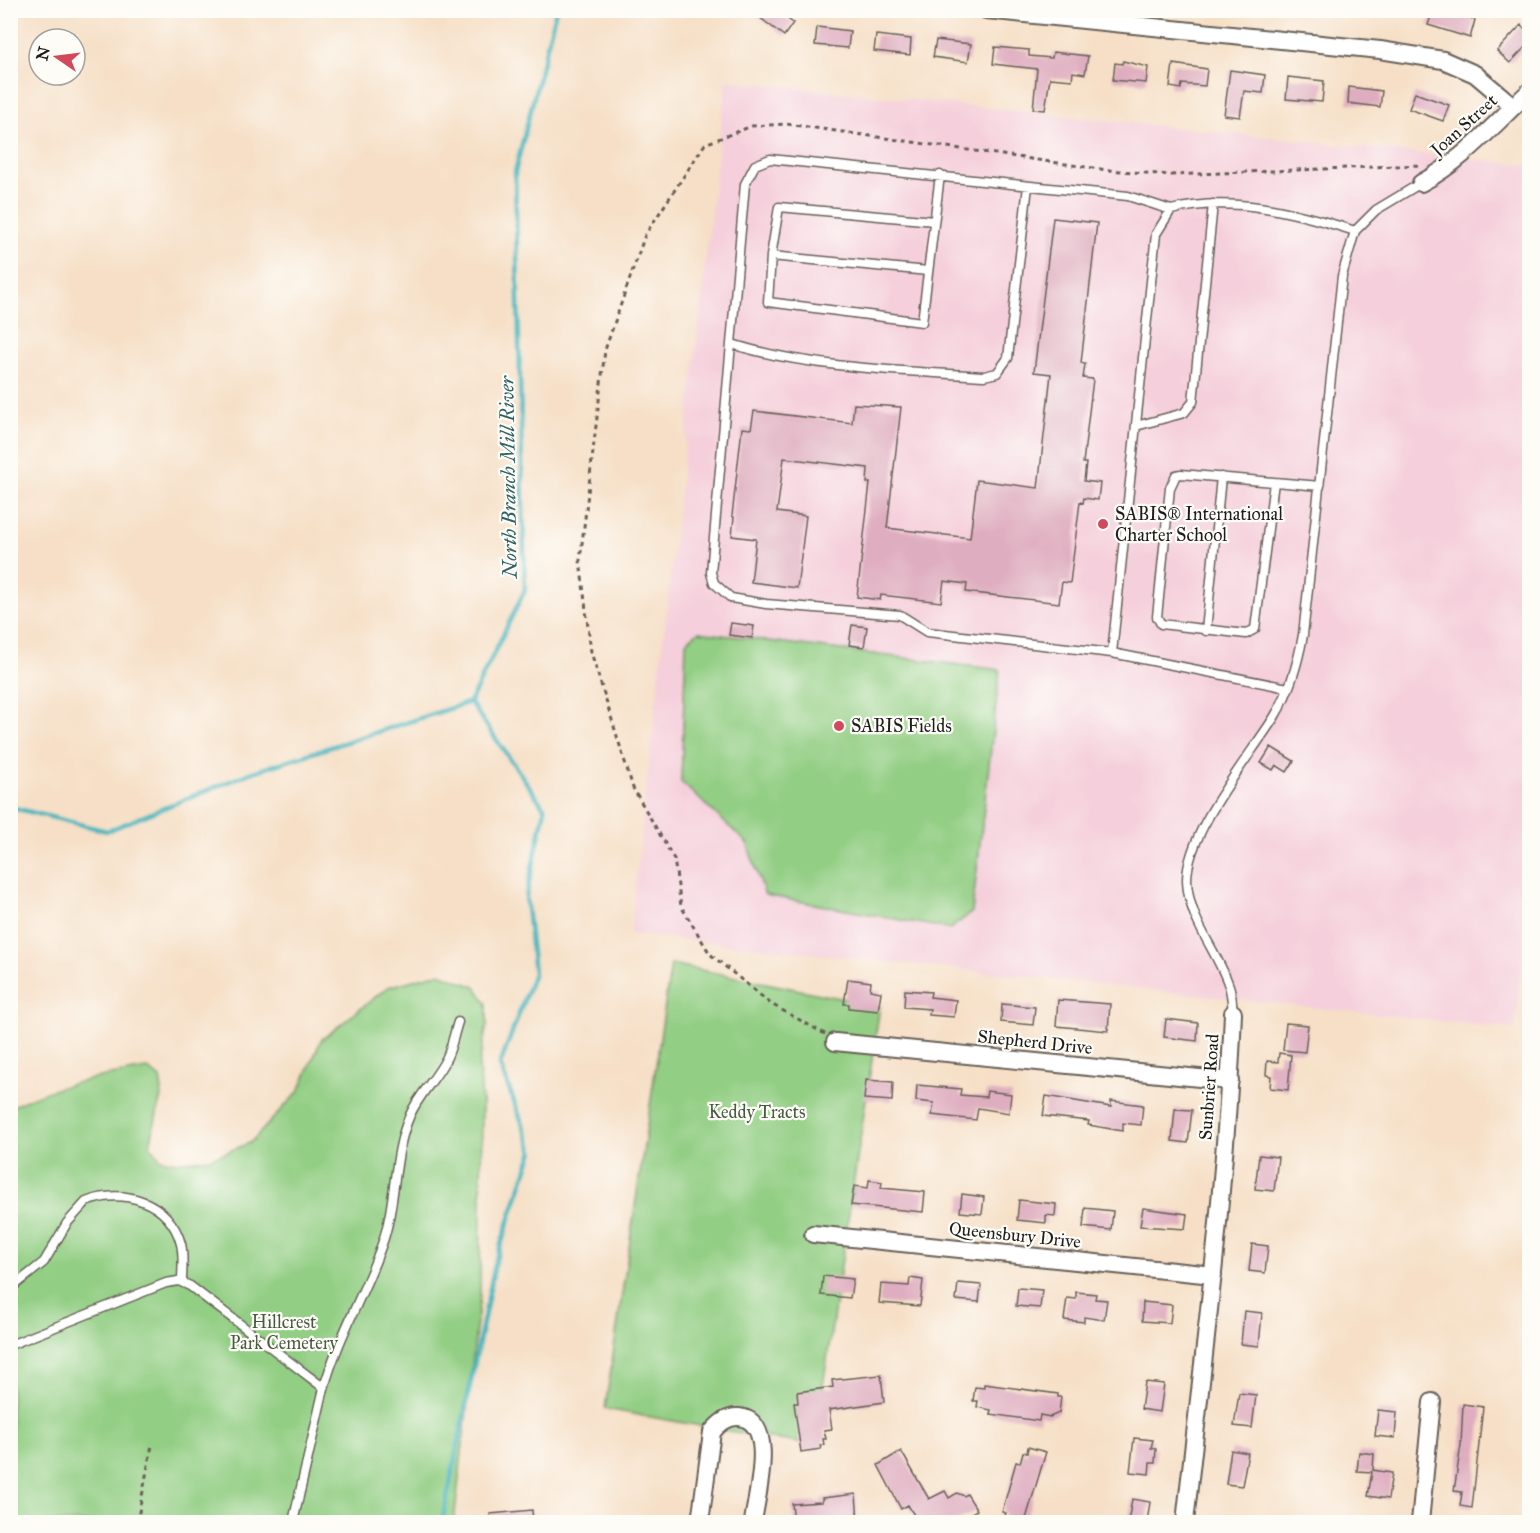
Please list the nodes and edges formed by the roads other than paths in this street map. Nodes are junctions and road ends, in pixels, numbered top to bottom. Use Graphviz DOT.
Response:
graph roads {
  1 [pos="986,10"];
  2 [pos="1530,91"];
  3 [pos="1513,106"];
  4 [pos="940,175"];
  5 [pos="1420,183"];
  6 [pos="1028,186"];
  7 [pos="1213,204"];
  8 [pos="1171,210"];
  9 [pos="934,220"];
  10 [pos="1355,231"];
  11 [pos="771,256"];
  12 [pos="928,271"];
  13 [pos="732,344"];
  14 [pos="1136,426"];
  15 [pos="1221,477"];
  16 [pos="1274,482"];
  17 [pos="1320,486"];
  18 [pos="1206,631"];
  19 [pos="1112,653"];
  20 [pos="1288,688"];
  21 [pos="1233,1013"];
  22 [pos="458,1022"];
  23 [pos="835,1042"];
  24 [pos="1230,1082"];
  25 [pos="813,1234"];
  26 [pos="1213,1275"];
  27 [pos="182,1282"];
  28 [pos="10,1290"];
  29 [pos="10,1346"];
  30 [pos="324,1388"];
  31 [pos="1432,1402"];
  32 [pos="293,1522"];
  33 [pos="700,1522"];
  34 [pos="753,1522"];
  35 [pos="1185,1522"];
  36 [pos="1420,1522"];
  1 -- 3 [label="street"];
  2 -- 3 [label="street, Joan Street"];
  3 -- 5 [label="street, Joan Street"];
  4 -- 6 [label="lane"];
  4 -- 9 [label="lane"];
  4 -- 13 [label="lane"];
  5 -- 10 [label="lane"];
  6 -- 8 [label="lane"];
  6 -- 13 [label="lane"];
  7 -- 8 [label="lane"];
  7 -- 10 [label="lane"];
  7 -- 14 [label="lane"];
  8 -- 14 [label="lane"];
  9 -- 11 [label="lane"];
  9 -- 12 [label="lane"];
  10 -- 17 [label="lane, Sunbrier Road"];
  11 -- 12 [label="lane"];
  11 -- 12 [label="lane"];
  13 -- 19 [label="lane"];
  14 -- 19 [label="lane"];
  15 -- 16 [label="lane"];
  15 -- 18 [label="lane"];
  15 -- 18 [label="lane"];
  16 -- 17 [label="lane"];
  16 -- 18 [label="lane"];
  17 -- 20 [label="lane, Sunbrier Road"];
  19 -- 20 [label="lane"];
  20 -- 21 [label="lane, Sunbrier Road"];
  21 -- 24 [label="street, Sunbrier Road"];
  22 -- 30 [label="lane"];
  23 -- 24 [label="street, Shepherd Drive"];
  24 -- 26 [label="street, Sunbrier Road"];
  25 -- 26 [label="street, Queensbury Drive"];
  26 -- 35 [label="street, Sunbrier Road"];
  27 -- 28 [label="lane"];
  27 -- 29 [label="lane"];
  27 -- 30 [label="lane"];
  30 -- 32 [label="lane"];
  31 -- 36 [label="street"];
  33 -- 34 [label="street"];
}
